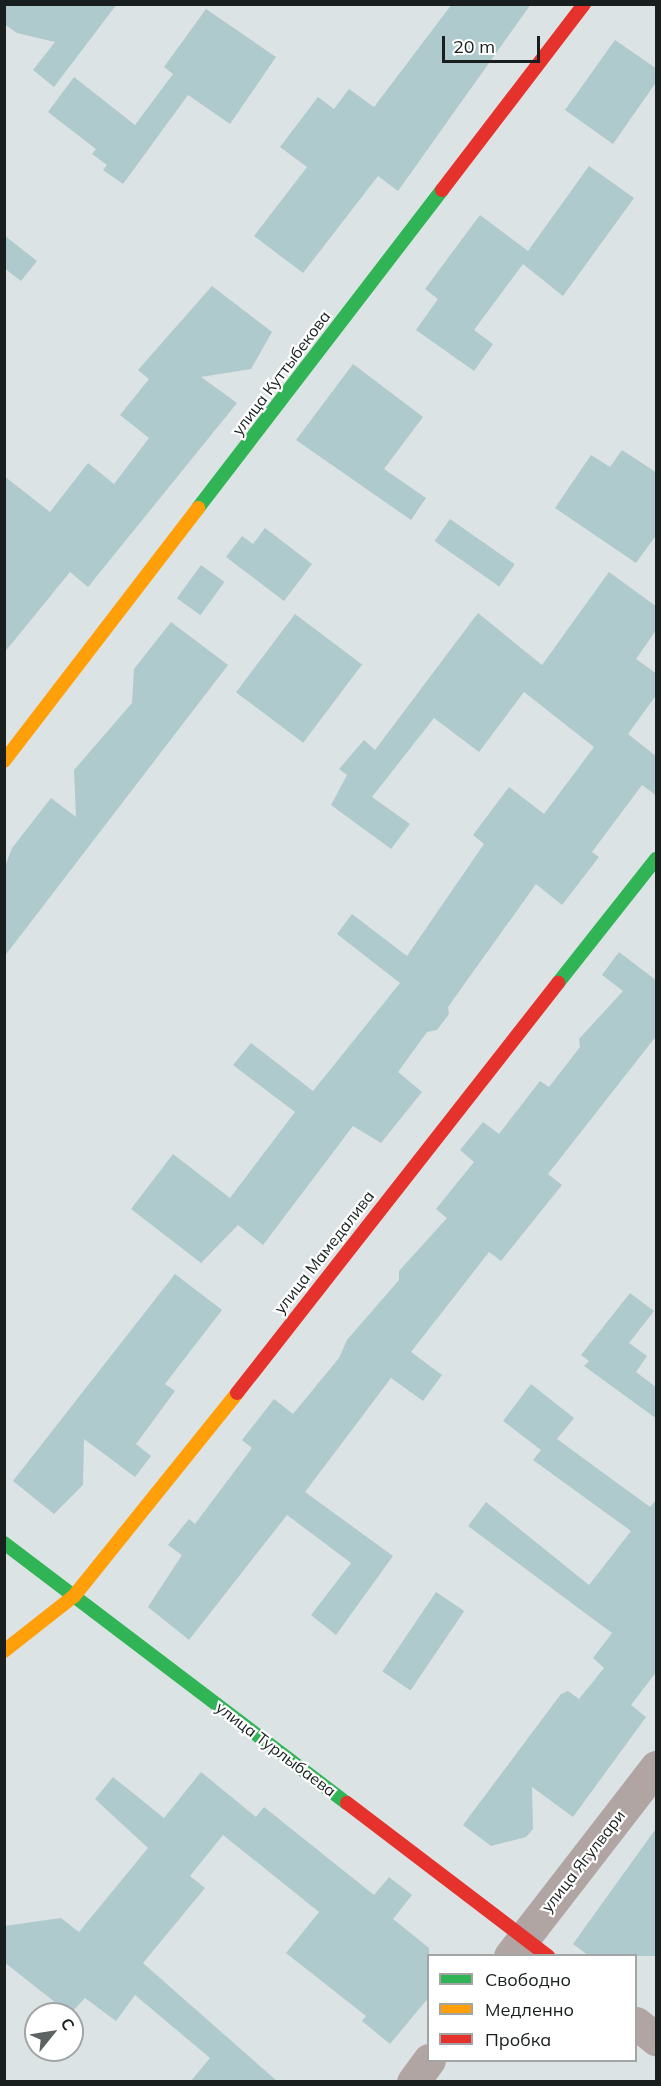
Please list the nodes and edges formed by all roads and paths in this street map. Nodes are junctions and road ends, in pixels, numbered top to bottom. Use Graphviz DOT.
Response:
graph roads {
  1 [pos="584,4"];
  2 [pos="4,761"];
  3 [pos="657,859"];
  4 [pos="4,1543"];
  5 [pos="74,1596"];
  6 [pos="4,1651"];
  7 [pos="657,1767"];
  8 [pos="527,1949"];
  9 [pos="637,2024"];
  10 [pos="657,2039"];
  11 [pos="428,2062"];
  12 [pos="413,2082"];
  1 -- 2 [label="street, улица Куттыбекова"];
  3 -- 5 [label="street, улица Мамедалива"];
  4 -- 5 [label="street, улица Турлыбаева"];
  5 -- 6 [label="street, улица Мамедалива"];
  5 -- 8 [label="street, улица Турлыбаева"];
  7 -- 8 [label="street, улица Ягулвари"];
  9 -- 10 [label="street"];
  11 -- 12 [label="street"];
}
